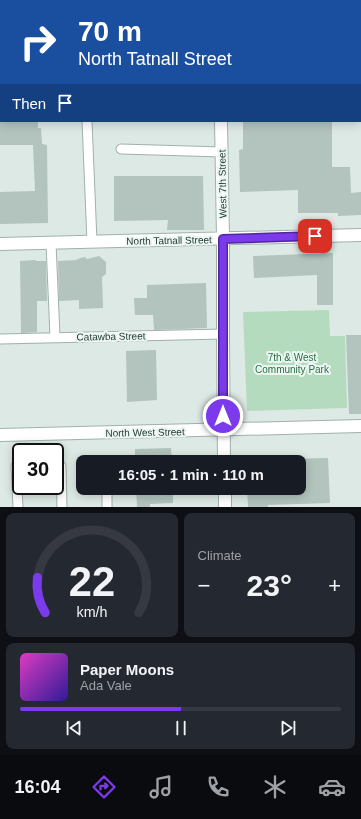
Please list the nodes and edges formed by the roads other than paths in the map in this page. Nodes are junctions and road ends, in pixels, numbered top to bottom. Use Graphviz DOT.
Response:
graph roads {
  1 [pos="88,122"];
  2 [pos="221,122"];
  3 [pos="121,149"];
  4 [pos="222,152"];
  5 [pos="361,236"];
  6 [pos="223,239"];
  7 [pos="92,242"];
  8 [pos="51,243"];
  9 [pos="0,244"];
  10 [pos="223,334"];
  11 [pos="55,337"];
  12 [pos="0,339"];
  13 [pos="361,426"];
  14 [pos="224,430"];
  15 [pos="0,435"];
  16 [pos="224,455"];
  17 [pos="17,495"];
  18 [pos="62,495"];
  19 [pos="107,495"];
  20 [pos="225,495"];
  21 [pos="18,507"];
  22 [pos="62,507"];
  23 [pos="107,507"];
  24 [pos="225,507"];
  1 -- 7 [label="lane"];
  2 -- 4 [label="street, West 7th Street"];
  3 -- 4 [label="lane"];
  4 -- 6 [label="street, West 7th Street"];
  5 -- 6 [label="street, North Tatnall Street"];
  6 -- 7 [label="street, North Tatnall Street"];
  6 -- 10 [label="street, West 7th Street"];
  7 -- 8 [label="street, North Tatnall Street"];
  8 -- 9 [label="street, North Tatnall Street"];
  8 -- 11 [label="lane"];
  10 -- 11 [label="lane, Catawba Street"];
  10 -- 14 [label="street, West 7th Street"];
  11 -- 12 [label="lane, Catawba Street"];
  13 -- 14 [label="street, North West Street"];
  14 -- 15 [label="street, North West Street"];
  14 -- 16 [label="street, West 7th Street"];
  17 -- 21 [label="lane"];
  18 -- 22 [label="lane"];
  19 -- 23 [label="lane"];
  20 -- 24 [label="street"];
}
